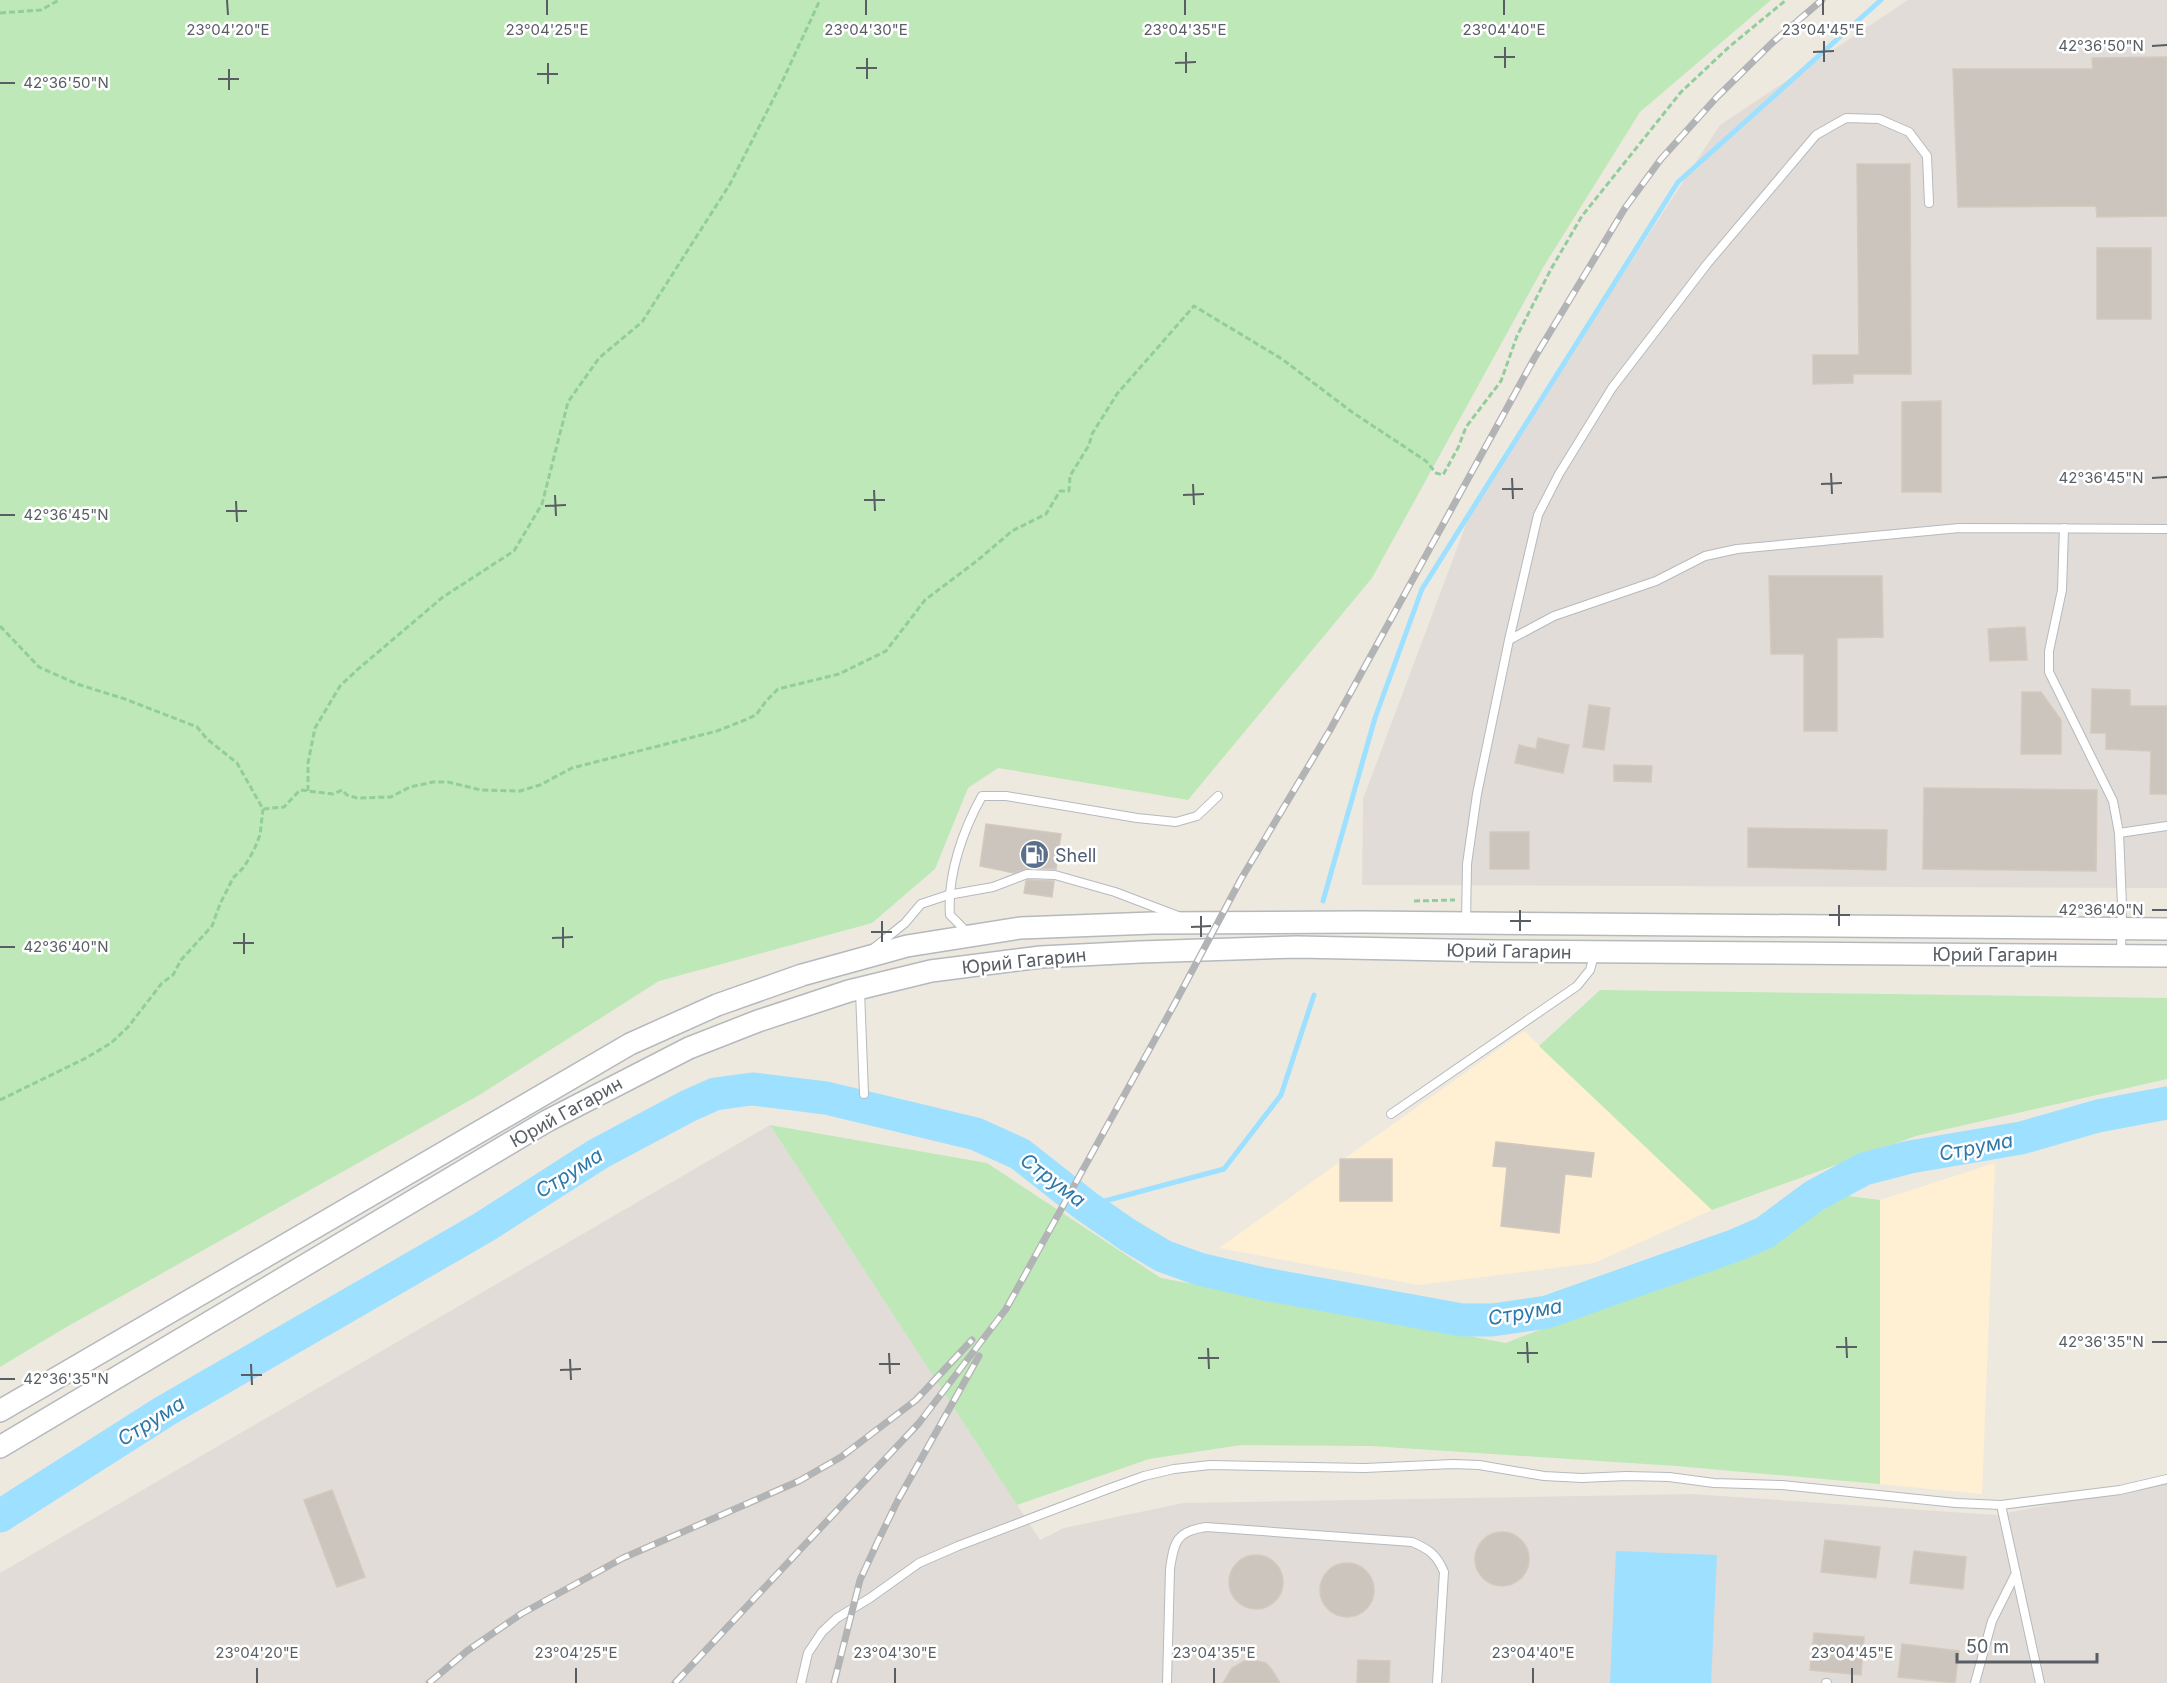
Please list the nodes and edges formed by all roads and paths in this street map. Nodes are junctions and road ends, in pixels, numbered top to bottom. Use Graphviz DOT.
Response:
graph roads {
  1 [pos="59,0"];
  2 [pos="820,0"];
  3 [pos="1786,0"];
  4 [pos="0,13"];
  5 [pos="1929,203"];
  6 [pos="2064,528"];
  7 [pos="2167,529"];
  8 [pos="0,626"];
  9 [pos="1509,640"];
  10 [pos="308,791"];
  11 [pos="1218,796"];
  12 [pos="263,809"];
  13 [pos="2167,826"];
  14 [pos="2119,833"];
  15 [pos="948,895"];
  16 [pos="1196,923"];
  17 [pos="1466,923"];
  18 [pos="2121,928"];
  19 [pos="2167,929"];
  20 [pos="972,936"];
  21 [pos="1596,952"];
  22 [pos="2121,956"];
  23 [pos="2167,956"];
  24 [pos="862,958"];
  25 [pos="860,988"];
  26 [pos="864,1094"];
  27 [pos="0,1100"];
  28 [pos="1391,1114"];
  29 [pos="0,1411"];
  30 [pos="0,1447"];
  31 [pos="2167,1479"];
  32 [pos="2001,1505"];
  33 [pos="2016,1573"];
  34 [pos="800,1683"];
  35 [pos="1167,1683"];
  36 [pos="1437,1683"];
  37 [pos="1975,1683"];
  38 [pos="2040,1683"];
  1 -- 4 [label="path"];
  2 -- 10 [label="path"];
  3 -- 10 [label="path"];
  5 -- 9 [label="lane"];
  6 -- 7 [label="lane"];
  6 -- 9 [label="lane"];
  6 -- 14 [label="lane"];
  8 -- 12 [label="path"];
  9 -- 17 [label="lane"];
  10 -- 12 [label="path"];
  11 -- 15 [label="lane"];
  12 -- 27 [label="path"];
  13 -- 14 [label="lane"];
  14 -- 18 [label="lane"];
  15 -- 16 [label="lane"];
  15 -- 20 [label="lane"];
  15 -- 24 [label="lane"];
  16 -- 17 [label="street, Юрий Гагарин"];
  16 -- 20 [label="street, Юрий Гагарин"];
  17 -- 18 [label="street, Юрий Гагарин"];
  18 -- 19 [label="street, Юрий Гагарин"];
  18 -- 22 [label="lane"];
  20 -- 24 [label="street, Юрий Гагарин"];
  21 -- 22 [label="street, Юрий Гагарин"];
  21 -- 25 [label="street, Юрий Гагарин"];
  21 -- 28 [label="lane"];
  22 -- 23 [label="street, Юрий Гагарин"];
  24 -- 29 [label="street, Юрий Гагарин"];
  25 -- 26 [label="lane"];
  25 -- 30 [label="street, Юрий Гагарин"];
  31 -- 32 [label="lane"];
  32 -- 33 [label="lane"];
  32 -- 34 [label="lane"];
  33 -- 37 [label="lane"];
  33 -- 38 [label="lane"];
  35 -- 36 [label="lane"];
}
